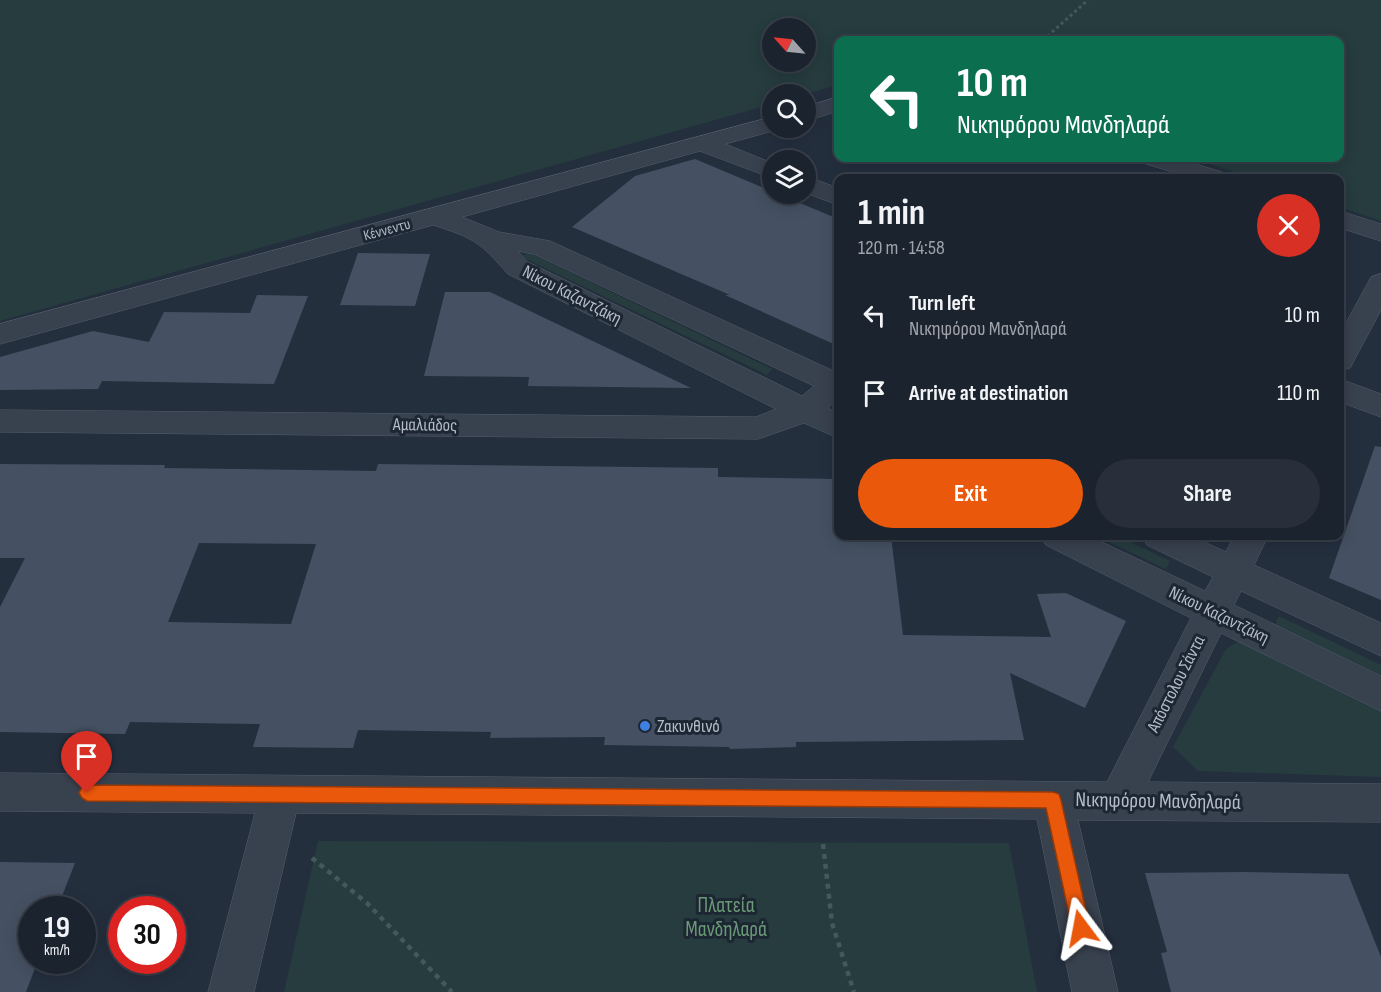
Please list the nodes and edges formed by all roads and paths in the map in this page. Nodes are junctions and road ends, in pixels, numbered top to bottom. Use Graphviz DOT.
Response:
graph roads {
  1 [pos="1088,0"];
  2 [pos="1048,36"];
  3 [pos="834,105"];
  4 [pos="816,111"];
  5 [pos="762,127"];
  6 [pos="703,144"];
  7 [pos="1165,162"];
  8 [pos="762,167"];
  9 [pos="1203,174"];
  10 [pos="816,188"];
  11 [pos="834,194"];
  12 [pos="436,217"];
  13 [pos="1344,220"];
  14 [pos="1381,233"];
  15 [pos="492,239"];
  16 [pos="1381,283"];
  17 [pos="0,333"];
  18 [pos="1344,353"];
  19 [pos="834,383"];
  20 [pos="834,387"];
  21 [pos="1344,392"];
  22 [pos="1381,406"];
  23 [pos="806,411"];
  24 [pos="0,421"];
  25 [pos="834,425"];
  26 [pos="1066,540"];
  27 [pos="1168,540"];
  28 [pos="1249,540"];
  29 [pos="1234,570"];
  30 [pos="1212,612"];
  31 [pos="1381,640"];
  32 [pos="1381,694"];
  33 [pos="0,792"];
  34 [pos="280,794"];
  35 [pos="1053,800"];
  36 [pos="1118,801"];
  37 [pos="1381,803"];
  38 [pos="822,832"];
  39 [pos="309,856"];
  40 [pos="231,992"];
  41 [pos="452,992"];
  42 [pos="854,992"];
  43 [pos="1095,992"];
  1 -- 2 [label="path"];
  3 -- 4 [label="street"];
  5 -- 6 [label="street, Κέννεντυ"];
  6 -- 8 [label="street"];
  6 -- 12 [label="street, Κέννεντυ"];
  7 -- 9 [label="street"];
  10 -- 11 [label="street"];
  12 -- 15 [label="street"];
  12 -- 17 [label="street, Κέννεντυ"];
  13 -- 14 [label="street"];
  15 -- 19 [label="street, Νίκου Καζαντζάκη"];
  15 -- 23 [label="street, Νίκου Καζαντζάκη"];
  16 -- 18 [label="street"];
  20 -- 23 [label="street, Αμαλιάδος"];
  21 -- 22 [label="street"];
  23 -- 24 [label="street, Αμαλιάδος"];
  23 -- 25 [label="street, Νίκου Καζαντζάκη"];
  26 -- 30 [label="street, Νίκου Καζαντζάκη"];
  27 -- 29 [label="street"];
  28 -- 29 [label="street, Απόστολου Σάντα"];
  29 -- 30 [label="street, Απόστολου Σάντα"];
  29 -- 31 [label="street"];
  30 -- 32 [label="street, Νίκου Καζαντζάκη"];
  30 -- 36 [label="street, Απόστολου Σάντα"];
  33 -- 34 [label="street, Νικηφόρου Μανδηλαρά"];
  34 -- 35 [label="street, Νικηφόρου Μανδηλαρά"];
  34 -- 40 [label="street"];
  35 -- 36 [label="street, Νικηφόρου Μανδηλαρά"];
  35 -- 43 [label="street"];
  36 -- 37 [label="street, Νικηφόρου Μανδηλαρά"];
  38 -- 42 [label="path"];
  39 -- 41 [label="path"];
}
